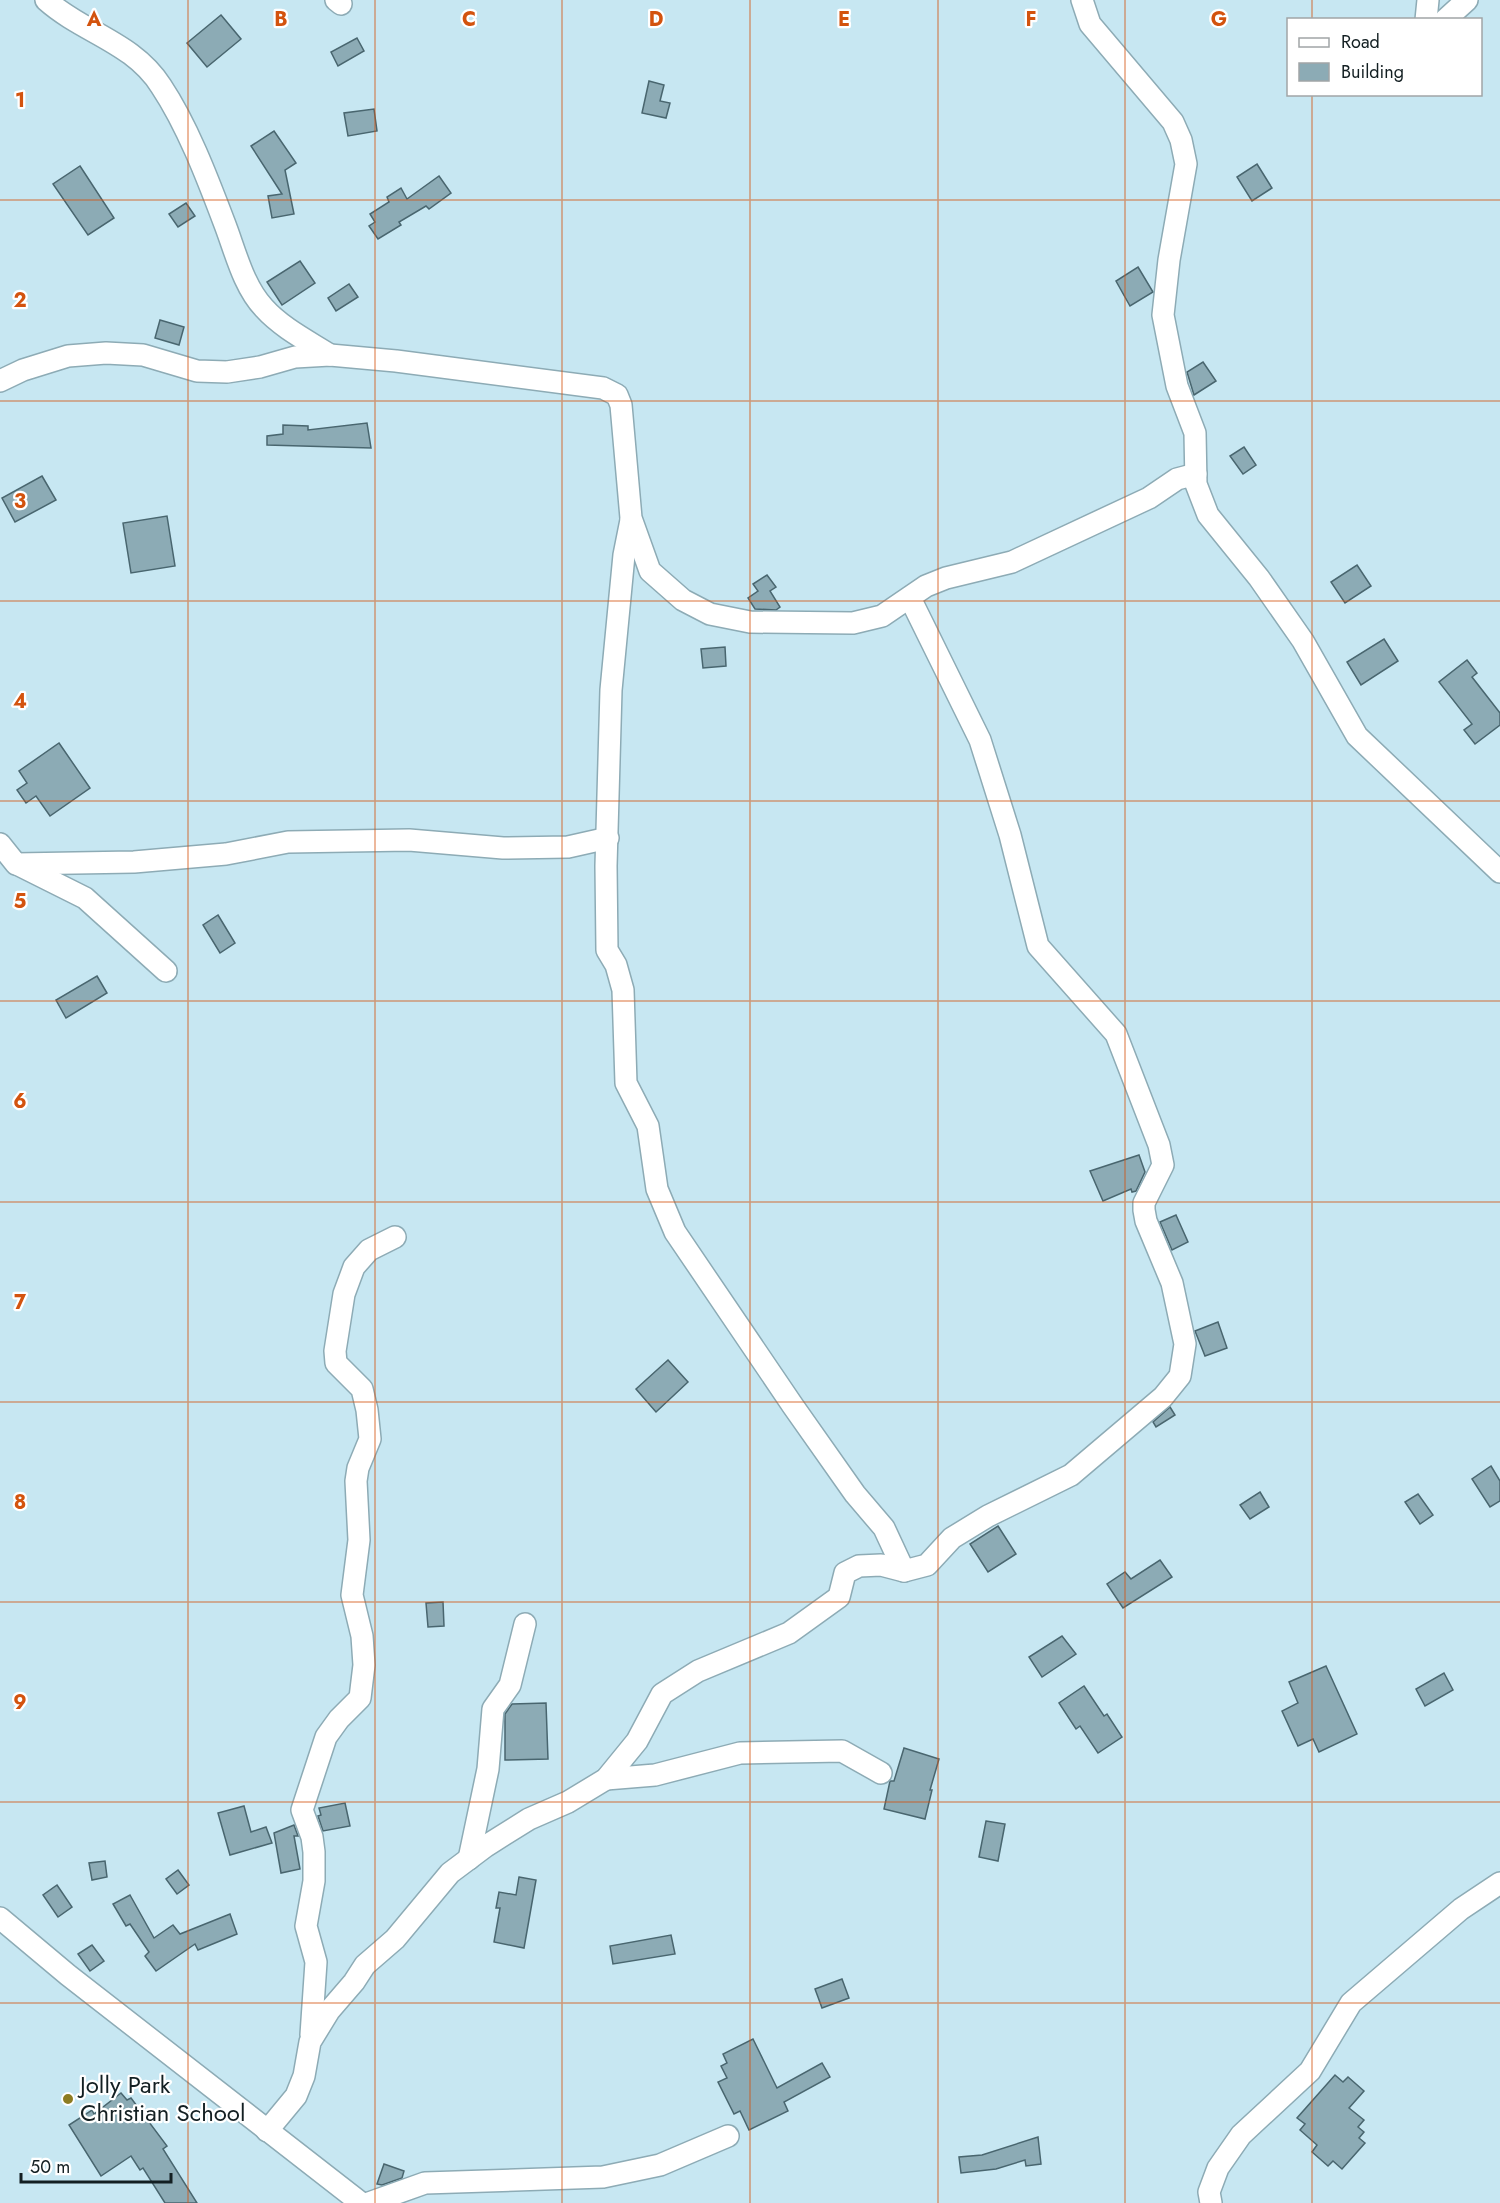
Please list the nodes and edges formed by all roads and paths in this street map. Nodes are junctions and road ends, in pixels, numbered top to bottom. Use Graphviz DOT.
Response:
graph roads {
  1 [pos="46,0"];
  2 [pos="1082,0"];
  3 [pos="1428,0"];
  4 [pos="1467,0"];
  5 [pos="1426,18"];
  6 [pos="1447,18"];
  7 [pos="330,355"];
  8 [pos="0,381"];
  9 [pos="1196,474"];
  10 [pos="631,518"];
  11 [pos="910,598"];
  12 [pos="608,838"];
  13 [pos="0,844"];
  14 [pos="16,864"];
  15 [pos="1500,872"];
  16 [pos="166,971"];
  17 [pos="395,1237"];
  18 [pos="904,1571"];
  19 [pos="525,1624"];
  20 [pos="881,1773"];
  21 [pos="606,1779"];
  22 [pos="469,1859"];
  23 [pos="1500,1883"];
  24 [pos="0,1918"];
  25 [pos="310,2042"];
  26 [pos="267,2131"];
  27 [pos="728,2136"];
  28 [pos="343,2196"];
  29 [pos="361,2203"];
  30 [pos="369,2203"];
  31 [pos="1211,2203"];
  1 -- 7 [label="street"];
  2 -- 9 [label="street"];
  3 -- 5 [label="street"];
  4 -- 6 [label="street"];
  7 -- 8 [label="street"];
  7 -- 10 [label="street"];
  9 -- 11 [label="street"];
  9 -- 15 [label="street"];
  10 -- 11 [label="street"];
  10 -- 12 [label="street"];
  11 -- 18 [label="street"];
  12 -- 14 [label="street"];
  12 -- 18 [label="street"];
  13 -- 14 [label="street"];
  14 -- 16 [label="street"];
  17 -- 25 [label="street"];
  18 -- 21 [label="street"];
  19 -- 22 [label="street"];
  20 -- 21 [label="street"];
  21 -- 22 [label="street"];
  22 -- 25 [label="street"];
  23 -- 31 [label="street"];
  24 -- 26 [label="street"];
  25 -- 26 [label="street"];
  26 -- 28 [label="street"];
  27 -- 30 [label="street"];
  28 -- 29 [label="street"];
}
